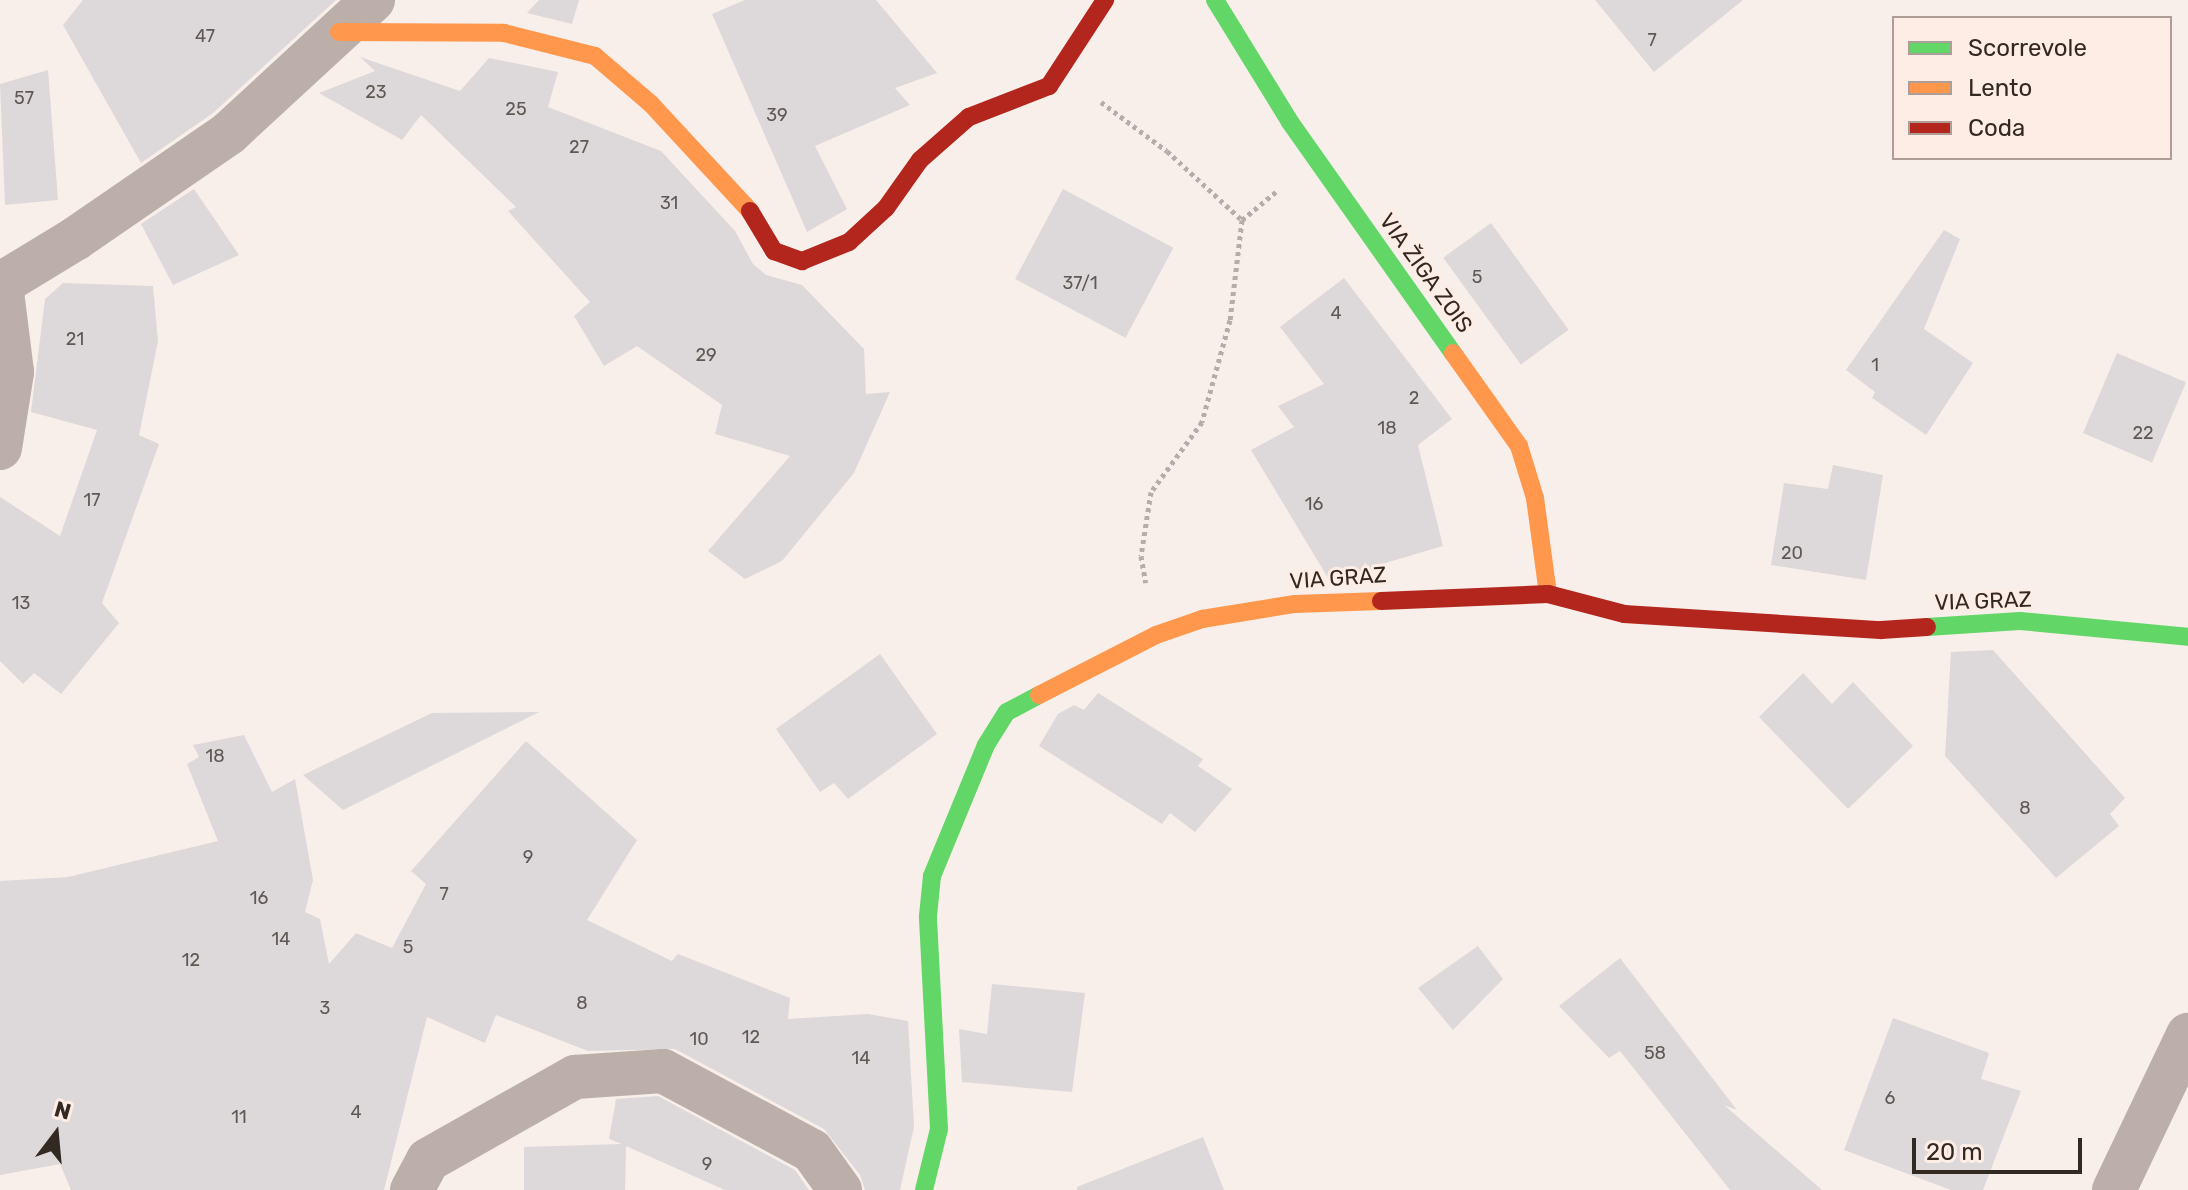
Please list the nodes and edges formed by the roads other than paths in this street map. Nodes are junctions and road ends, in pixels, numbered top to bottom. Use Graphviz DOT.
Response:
graph roads {
  1 [pos="373,0"];
  2 [pos="1105,0"];
  3 [pos="1215,0"];
  4 [pos="339,32"];
  5 [pos="0,284"];
  6 [pos="0,448"];
  7 [pos="1548,594"];
  8 [pos="2188,637"];
  9 [pos="2188,1035"];
  10 [pos="412,1190"];
  11 [pos="840,1190"];
  12 [pos="924,1190"];
  13 [pos="2114,1190"];
  1 -- 4 [label="street"];
  2 -- 4 [label="street"];
  3 -- 7 [label="street, VIA ŽIGA ZOIS"];
  4 -- 5 [label="street"];
  5 -- 6 [label="street"];
  7 -- 8 [label="street, VIA GRAZ"];
  7 -- 12 [label="street, VIA GRAZ"];
  9 -- 13 [label="street"];
  10 -- 11 [label="street"];
}
